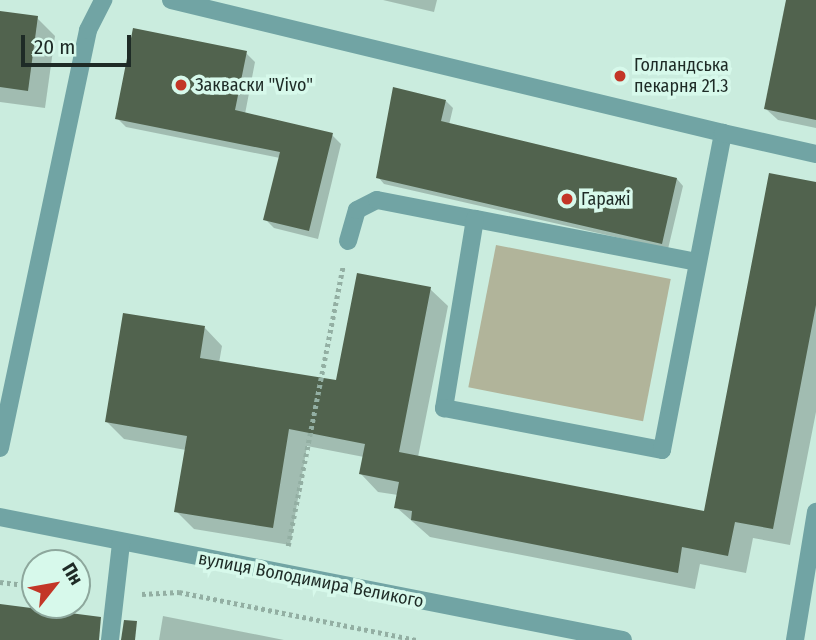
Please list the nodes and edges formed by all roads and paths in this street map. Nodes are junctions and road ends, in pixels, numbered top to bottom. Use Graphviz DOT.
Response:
graph roads {
  1 [pos="103,0"];
  2 [pos="171,0"];
  3 [pos="723,133"];
  4 [pos="816,154"];
  5 [pos="475,219"];
  6 [pos="348,241"];
  7 [pos="697,262"];
  8 [pos="0,448"];
  9 [pos="816,512"];
  10 [pos="0,517"];
  11 [pos="121,543"];
  12 [pos="283,575"];
  13 [pos="0,582"];
  14 [pos="21,584"];
  15 [pos="91,592"];
  16 [pos="115,595"];
  17 [pos="110,640"];
  18 [pos="416,640"];
  19 [pos="623,640"];
  20 [pos="795,640"];
  1 -- 8 [label="street"];
  2 -- 3 [label="street"];
  3 -- 4 [label="street"];
  3 -- 7 [label="street"];
  5 -- 6 [label="street"];
  5 -- 7 [label="street"];
  5 -- 7 [label="street"];
  6 -- 12 [label="path"];
  9 -- 20 [label="street"];
  10 -- 11 [label="street, вулиця Володимира Великого"];
  11 -- 12 [label="street, вулиця Володимира Великого"];
  11 -- 16 [label="street"];
  12 -- 19 [label="street, вулиця Володимира Великого"];
  13 -- 14 [label="path"];
  15 -- 16 [label="path"];
  16 -- 17 [label="street"];
  16 -- 18 [label="path"];
}
